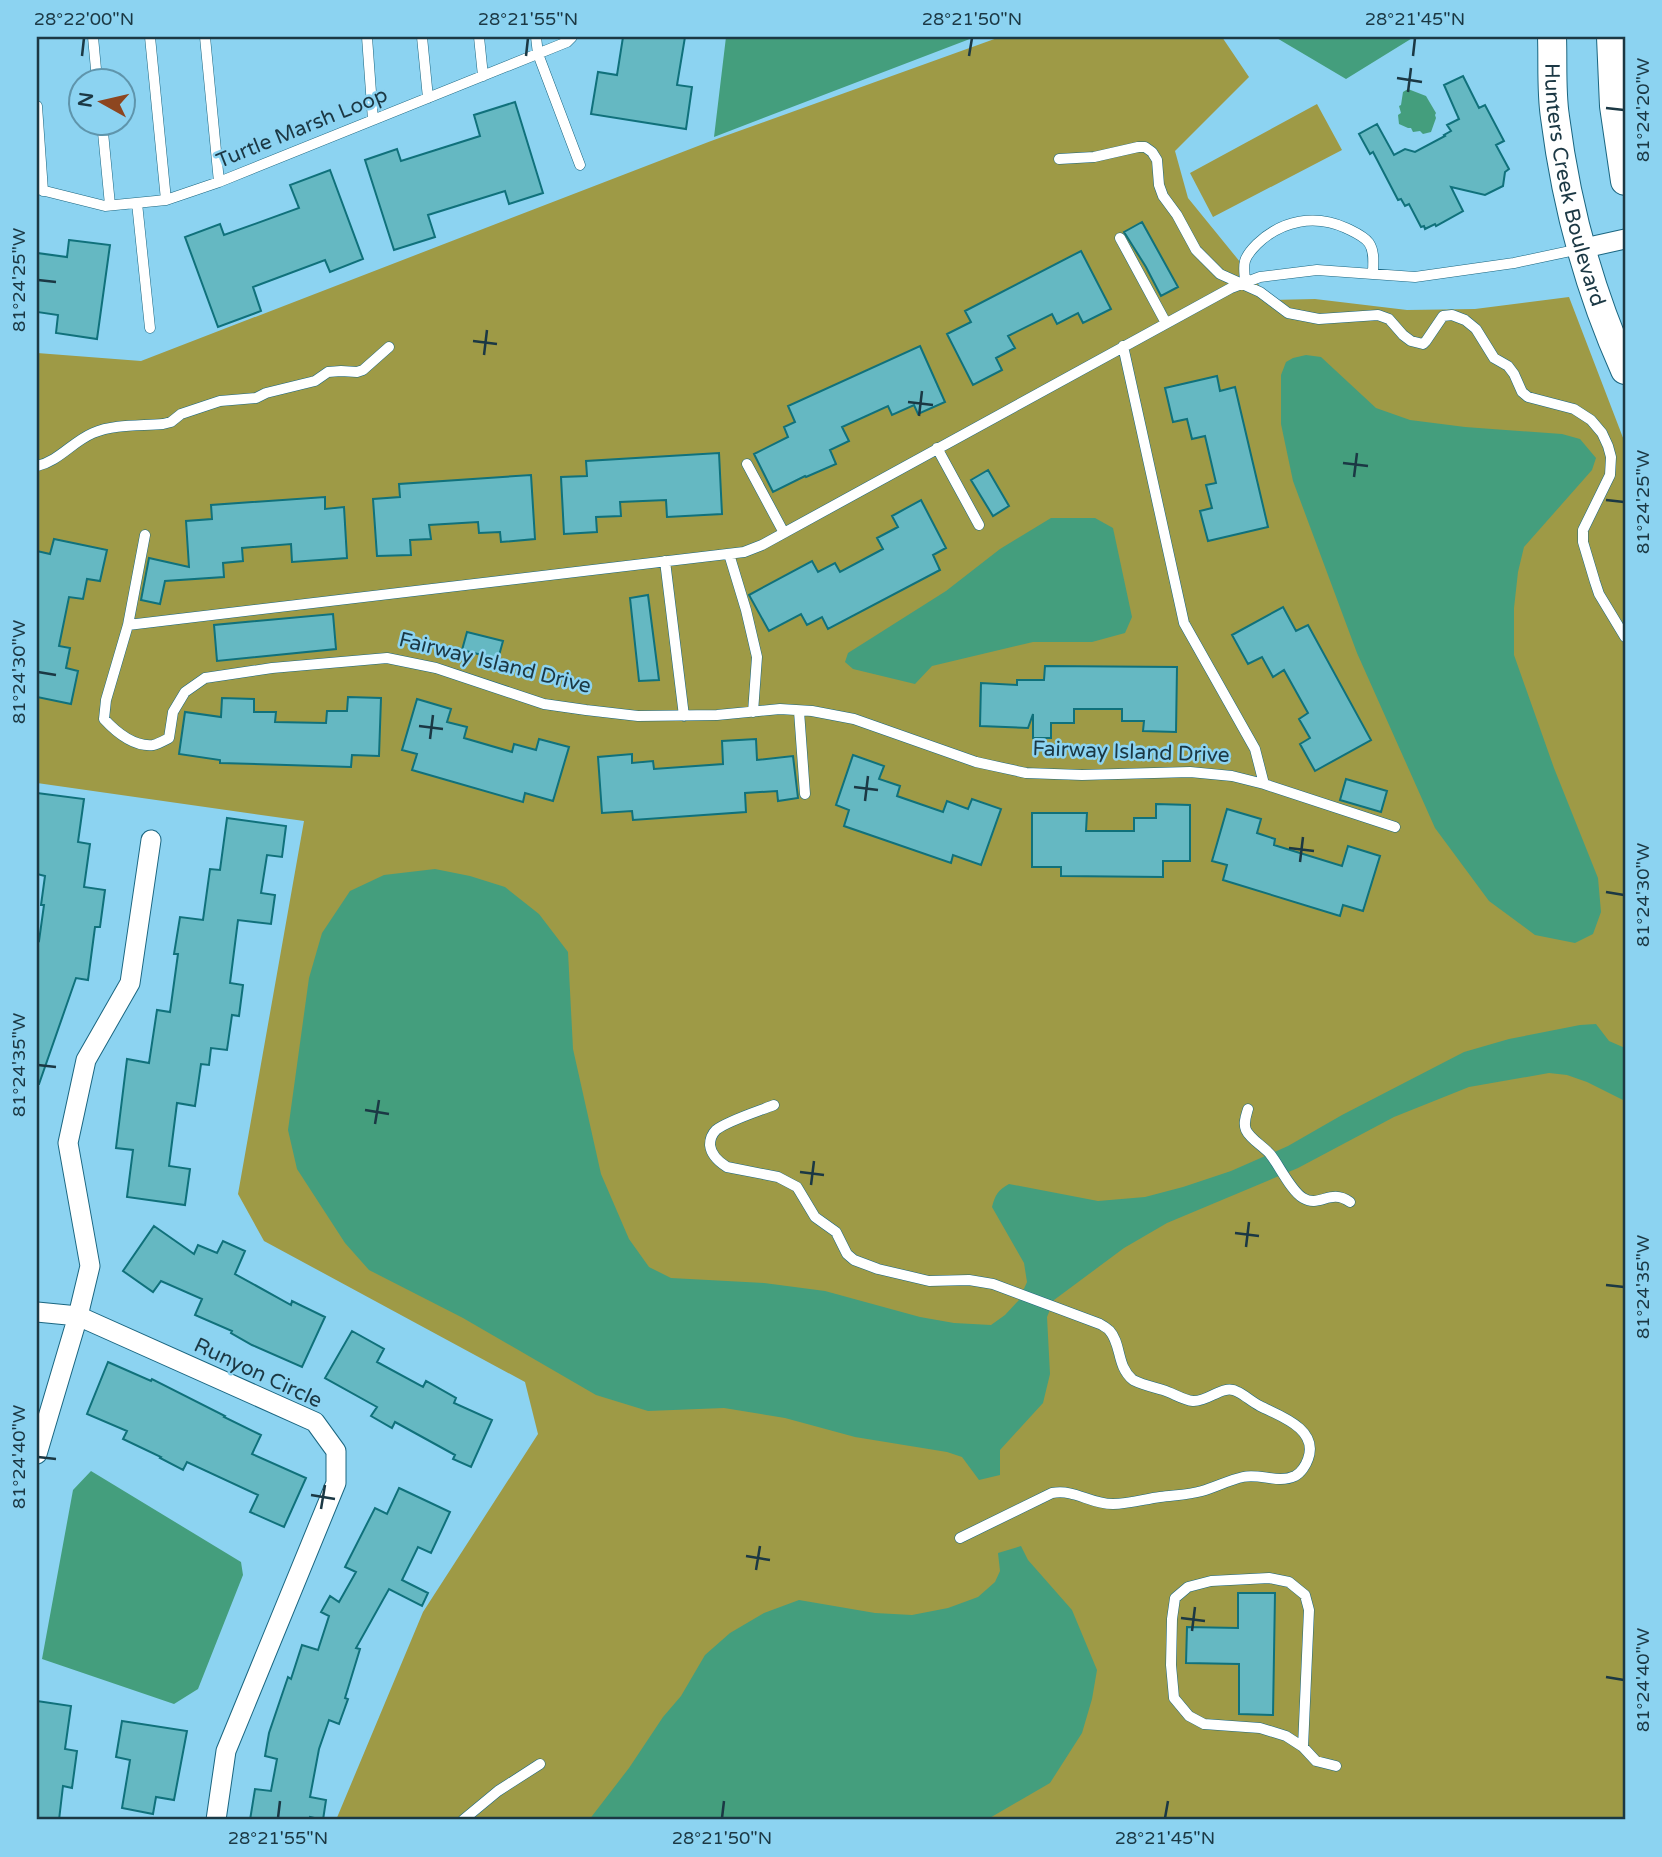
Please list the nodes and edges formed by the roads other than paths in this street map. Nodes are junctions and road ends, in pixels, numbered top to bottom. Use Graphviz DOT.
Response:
graph roads {
  1 [pos="93,37"];
  2 [pos="150,37"];
  3 [pos="205,37"];
  4 [pos="367,37"];
  5 [pos="422,37"];
  6 [pos="479,37"];
  7 [pos="536,37"];
  8 [pos="572,37"];
  9 [pos="1552,37"];
  10 [pos="1611,37"];
  11 [pos="538,54"];
  12 [pos="96,66"];
  13 [pos="484,76"];
  14 [pos="428,98"];
  15 [pos="37,106"];
  16 [pos="373,120"];
  17 [pos="103,136"];
  18 [pos="1059,159"];
  19 [pos="580,165"];
  20 [pos="1625,181"];
  21 [pos="219,182"];
  22 [pos="40,190"];
  23 [pos="166,201"];
  24 [pos="137,203"];
  25 [pos="110,205"];
  26 [pos="1120,238"];
  27 [pos="1625,239"];
  28 [pos="1580,249"];
  29 [pos="1373,274"];
  30 [pos="1243,283"];
  31 [pos="1166,323"];
  32 [pos="150,328"];
  33 [pos="1123,346"];
  34 [pos="389,347"];
  35 [pos="1625,370"];
  36 [pos="937,448"];
  37 [pos="747,464"];
  38 [pos="37,466"];
  39 [pos="979,525"];
  40 [pos="784,533"];
  41 [pos="145,535"];
  42 [pos="729,554"];
  43 [pos="665,561"];
  44 [pos="128,625"];
  45 [pos="1625,637"];
  46 [pos="799,710"];
  47 [pos="753,712"];
  48 [pos="684,716"];
  49 [pos="1264,784"];
  50 [pos="805,794"];
  51 [pos="1395,827"];
  52 [pos="151,840"];
  53 [pos="774,1105"];
  54 [pos="1248,1109"];
  55 [pos="1350,1202"];
  56 [pos="37,1312"];
  57 [pos="78,1316"];
  58 [pos="37,1454"];
  59 [pos="960,1538"];
  60 [pos="1303,1747"];
  61 [pos="540,1764"];
  62 [pos="1335,1766"];
  63 [pos="216,1820"];
  64 [pos="463,1820"];
  1 -- 12 [label="lane"];
  2 -- 23 [label="lane"];
  3 -- 21 [label="lane"];
  4 -- 16 [label="lane"];
  5 -- 14 [label="lane"];
  6 -- 13 [label="lane"];
  7 -- 11 [label="lane"];
  8 -- 11 [label="lane, Turtle Marsh Loop"];
  9 -- 28 [label="street, Hunters Creek Boulevard"];
  10 -- 20 [label="street"];
  11 -- 13 [label="lane, Turtle Marsh Loop"];
  11 -- 19 [label="lane"];
  13 -- 14 [label="lane, Turtle Marsh Loop"];
  14 -- 16 [label="lane, Turtle Marsh Loop"];
  15 -- 22 [label="lane"];
  16 -- 21 [label="lane, Turtle Marsh Loop"];
  17 -- 25 [label="lane"];
  18 -- 30 [label="lane"];
  21 -- 23 [label="lane, Turtle Marsh Loop"];
  22 -- 25 [label="lane, Turtle Marsh Loop"];
  23 -- 24 [label="lane, Turtle Marsh Loop"];
  24 -- 25 [label="lane, Turtle Marsh Loop"];
  24 -- 32 [label="lane"];
  26 -- 31 [label="lane"];
  27 -- 28 [label="street"];
  28 -- 29 [label="lane"];
  28 -- 35 [label="street, Hunters Creek Boulevard"];
  29 -- 30 [label="lane"];
  29 -- 30 [label="lane"];
  30 -- 31 [label="lane"];
  30 -- 45 [label="lane"];
  31 -- 33 [label="lane"];
  33 -- 36 [label="lane"];
  33 -- 49 [label="lane, Fairway Island Drive"];
  34 -- 38 [label="lane"];
  36 -- 39 [label="lane"];
  36 -- 40 [label="lane"];
  37 -- 40 [label="lane"];
  40 -- 42 [label="lane"];
  41 -- 44 [label="lane, Fairway Island Drive"];
  42 -- 43 [label="lane"];
  42 -- 47 [label="lane"];
  43 -- 44 [label="lane"];
  43 -- 48 [label="lane"];
  44 -- 48 [label="lane, Fairway Island Drive"];
  46 -- 47 [label="lane, Fairway Island Drive"];
  46 -- 49 [label="lane, Fairway Island Drive"];
  46 -- 50 [label="lane"];
  47 -- 48 [label="lane, Fairway Island Drive"];
  49 -- 51 [label="lane, Fairway Island Drive"];
  52 -- 57 [label="street"];
  53 -- 59 [label="lane"];
  54 -- 55 [label="lane"];
  56 -- 57 [label="street, Runyon Circle"];
  57 -- 58 [label="street"];
  57 -- 63 [label="street, Runyon Circle"];
  60 -- 60 [label="lane"];
  60 -- 62 [label="lane"];
  61 -- 64 [label="lane"];
}
